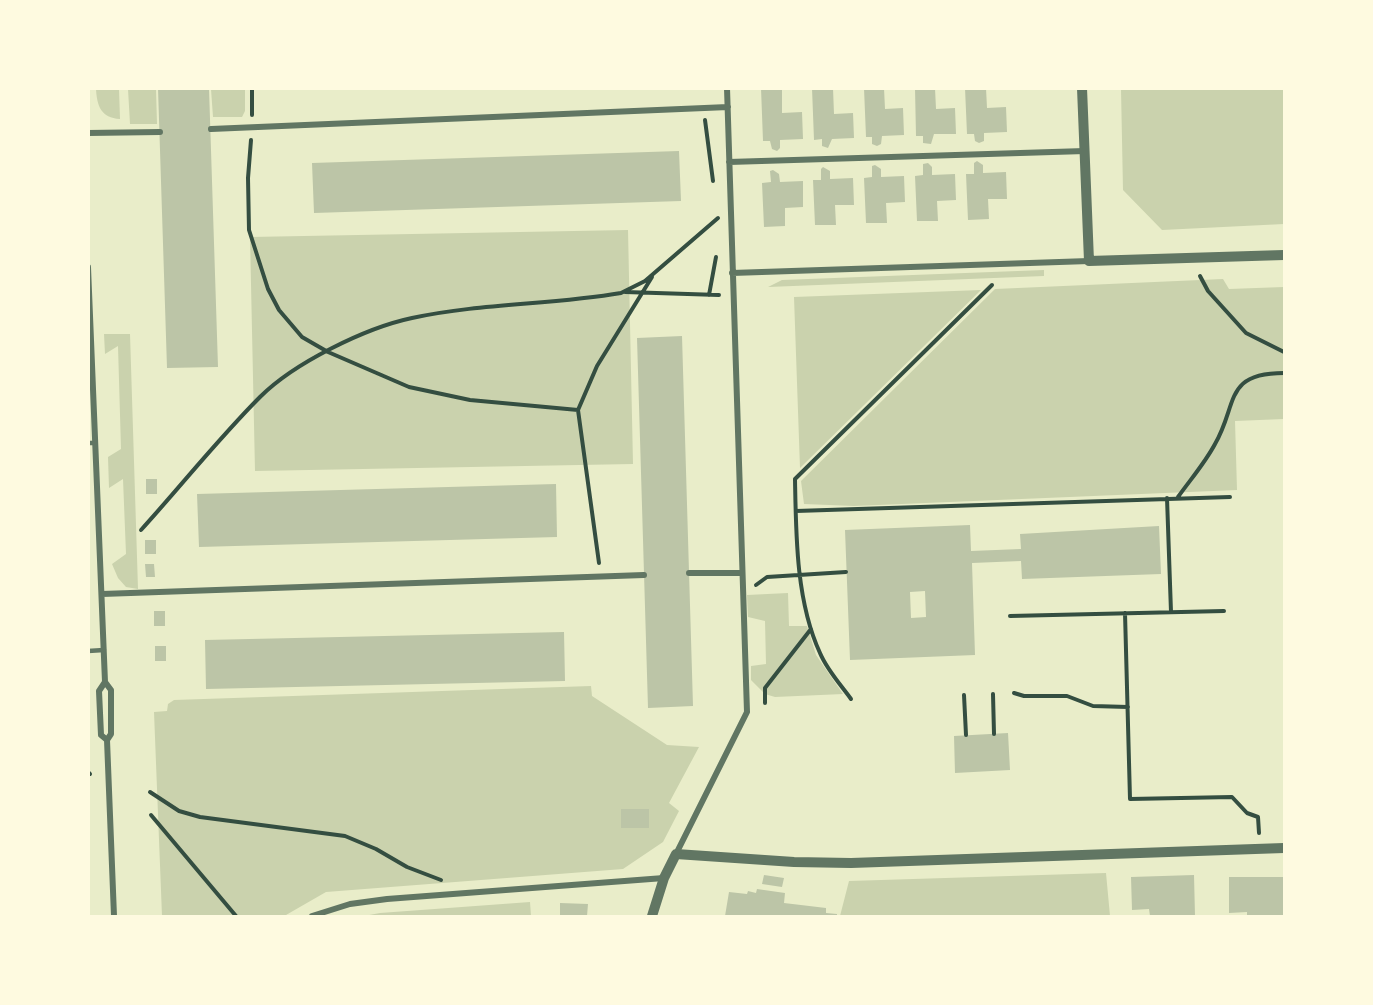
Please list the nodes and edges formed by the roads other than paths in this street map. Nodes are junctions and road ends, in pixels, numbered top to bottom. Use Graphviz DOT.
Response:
graph roads {
  1 [pos="727,88"];
  2 [pos="1082,88"];
  3 [pos="728,107"];
  4 [pos="211,129"];
  5 [pos="160,132"];
  6 [pos="88,133"];
  7 [pos="1085,151"];
  8 [pos="729,162"];
  9 [pos="1284,255"];
  10 [pos="1089,261"];
  11 [pos="88,267"];
  12 [pos="732,273"];
  13 [pos="92,443"];
  14 [pos="689,573"];
  15 [pos="741,573"];
  16 [pos="644,574"];
  17 [pos="102,594"];
  18 [pos="104,650"];
  19 [pos="88,651"];
  20 [pos="105,682"];
  21 [pos="107,740"];
  22 [pos="1284,848"];
  23 [pos="676,854"];
  24 [pos="664,878"];
  25 [pos="114,916"];
  26 [pos="312,916"];
  27 [pos="652,916"];
  1 -- 3 [label="street"];
  2 -- 7 [label="street"];
  3 -- 4 [label="street"];
  3 -- 8 [label="street"];
  5 -- 6 [label="street"];
  7 -- 8 [label="street"];
  7 -- 10 [label="street"];
  8 -- 12 [label="street"];
  9 -- 10 [label="street"];
  10 -- 12 [label="street"];
  11 -- 13 [label="street"];
  12 -- 15 [label="street"];
  13 -- 17 [label="street"];
  14 -- 15 [label="street"];
  15 -- 23 [label="street"];
  16 -- 17 [label="street"];
  17 -- 18 [label="street"];
  18 -- 19 [label="lane"];
  18 -- 20 [label="street"];
  20 -- 21 [label="street"];
  20 -- 21 [label="street"];
  21 -- 25 [label="street"];
  22 -- 23 [label="street"];
  23 -- 24 [label="street"];
  24 -- 26 [label="street"];
  24 -- 27 [label="street"];
}
